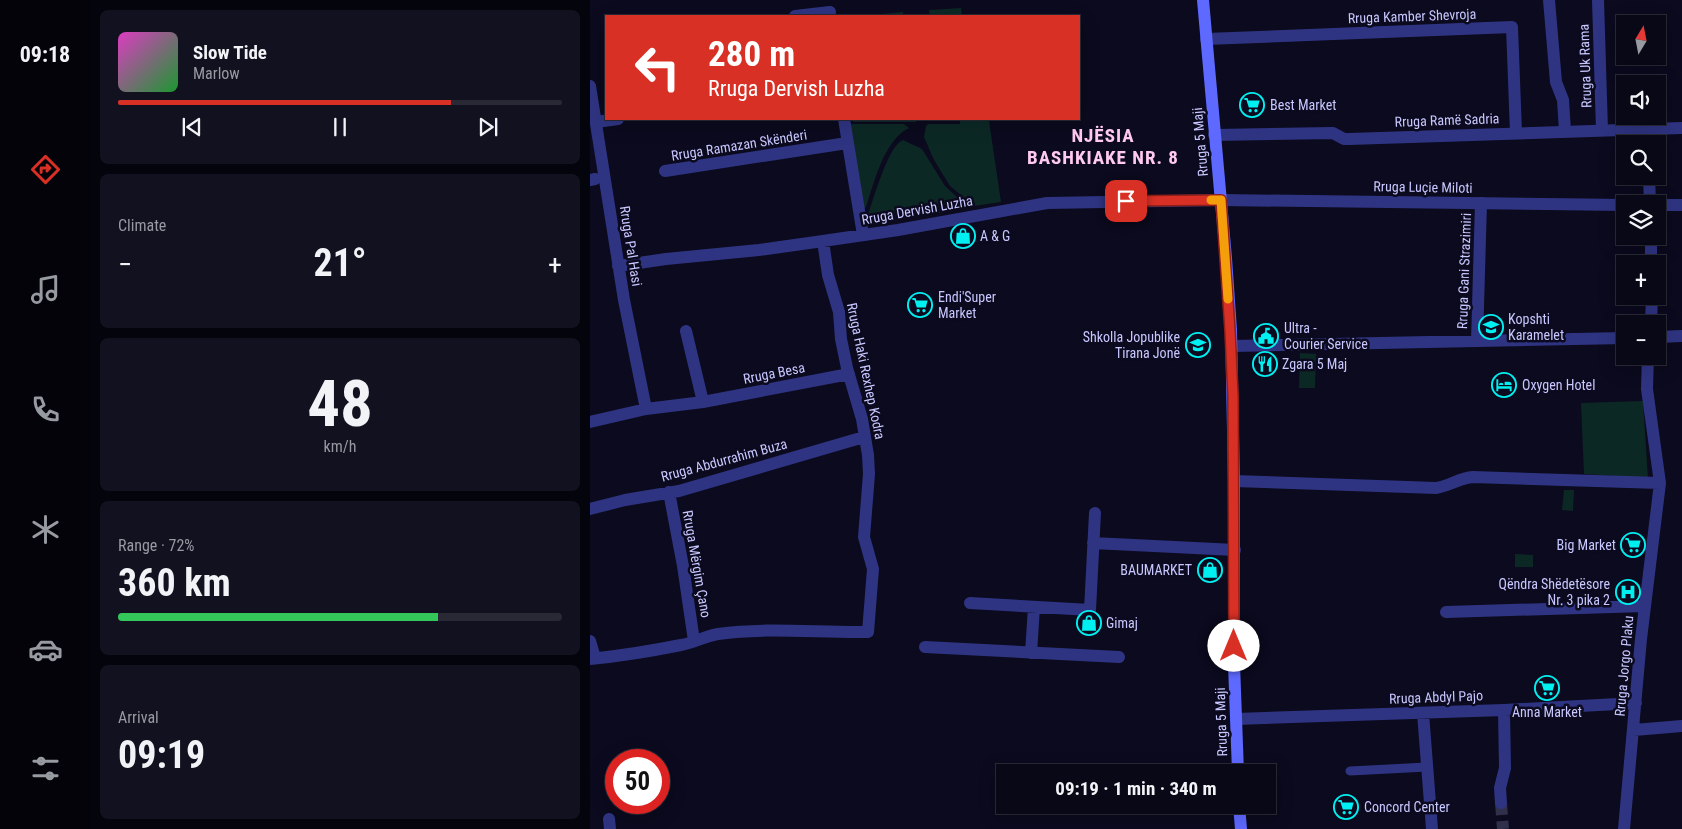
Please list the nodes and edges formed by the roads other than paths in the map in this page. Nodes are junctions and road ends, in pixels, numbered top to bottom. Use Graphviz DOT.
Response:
graph roads {
  1 [pos="1203,0"];
  2 [pos="1549,0"];
  3 [pos="1598,0"];
  4 [pos="830,9"];
  5 [pos="800,15"];
  6 [pos="1206,39"];
  7 [pos="590,86"];
  8 [pos="593,115"];
  9 [pos="844,120"];
  10 [pos="1682,128"];
  11 [pos="1648,129"];
  12 [pos="1602,130"];
  13 [pos="1565,132"];
  14 [pos="1516,133"];
  15 [pos="1214,135"];
  16 [pos="1648,135"];
  17 [pos="847,143"];
  18 [pos="665,171"];
  19 [pos="1221,200"];
  20 [pos="1481,203"];
  21 [pos="1616,205"];
  22 [pos="1666,205"];
  23 [pos="1682,205"];
  24 [pos="863,235"];
  25 [pos="823,241"];
  26 [pos="618,266"];
  27 [pos="686,331"];
  28 [pos="1682,336"];
  29 [pos="1666,337"];
  30 [pos="1616,338"];
  31 [pos="1477,341"];
  32 [pos="1231,346"];
  33 [pos="1648,365"];
  34 [pos="849,374"];
  35 [pos="704,402"];
  36 [pos="646,409"];
  37 [pos="590,422"];
  38 [pos="864,437"];
  39 [pos="1234,481"];
  40 [pos="1660,483"];
  41 [pos="669,492"];
  42 [pos="590,509"];
  43 [pos="1094,513"];
  44 [pos="1093,543"];
  45 [pos="1235,550"];
  46 [pos="970,602"];
  47 [pos="1645,606"];
  48 [pos="1034,607"];
  49 [pos="1446,612"];
  50 [pos="590,641"];
  51 [pos="694,641"];
  52 [pos="925,647"];
  53 [pos="1031,652"];
  54 [pos="1119,657"];
  55 [pos="593,658"];
  56 [pos="1636,703"];
  57 [pos="1504,710"];
  58 [pos="1423,712"];
  59 [pos="1236,719"];
  60 [pos="1682,726"];
  61 [pos="1634,730"];
  62 [pos="1238,764"];
  63 [pos="1427,767"];
  64 [pos="1350,771"];
  65 [pos="1501,803"];
  66 [pos="1240,814"];
  67 [pos="1240,829"];
  68 [pos="1432,829"];
  69 [pos="1624,829"];
  1 -- 6 [label="main road, Rruga 5 Maji"];
  2 -- 13 [label="street"];
  3 -- 12 [label="street, Rruga Uk Rama"];
  4 -- 5 [label="street"];
  6 -- 14 [label="street, Rruga Kamber Shevroja"];
  6 -- 15 [label="main road, Rruga 5 Maji"];
  7 -- 8 [label="street, Rruga Pal Hasi"];
  8 -- 26 [label="street, Rruga Pal Hasi"];
  9 -- 17 [label="street"];
  10 -- 11 [label="street, Rruga Ramë Sadria"];
  11 -- 12 [label="street, Rruga Ramë Sadria"];
  11 -- 16 [label="street"];
  12 -- 13 [label="street, Rruga Ramë Sadria"];
  13 -- 14 [label="street, Rruga Ramë Sadria"];
  14 -- 15 [label="street, Rruga Ramë Sadria"];
  15 -- 19 [label="main road, Rruga 5 Maji"];
  17 -- 18 [label="street, Rruga Ramazan Skënderi"];
  17 -- 24 [label="street"];
  19 -- 20 [label="street, Rruga Luçie Miloti"];
  19 -- 24 [label="street, Rruga Dervish Luzha"];
  19 -- 32 [label="main road, Rruga 5 Maji"];
  20 -- 21 [label="street, Rruga Luçie Miloti"];
  20 -- 31 [label="street, Rruga Gani Strazimiri"];
  22 -- 23 [label="street"];
  24 -- 25 [label="street, Rruga Dervish Luzha"];
  25 -- 26 [label="street, Rruga Dervish Luzha"];
  25 -- 34 [label="street, Rruga Haki Rexhep Kodra"];
  26 -- 36 [label="street, Rruga Pal Hasi"];
  27 -- 35 [label="street"];
  28 -- 29 [label="street"];
  30 -- 31 [label="street"];
  31 -- 32 [label="street"];
  32 -- 39 [label="main road, Rruga 5 Maji"];
  33 -- 40 [label="street, Rruga Jorgo Plaku"];
  34 -- 35 [label="street, Rruga Besa"];
  34 -- 38 [label="street, Rruga Haki Rexhep Kodra"];
  35 -- 36 [label="street, Rruga Besa"];
  36 -- 37 [label="street, Rruga Besa"];
  38 -- 41 [label="street, Rruga Abdurrahim Buza"];
  38 -- 51 [label="street, Rruga Haki Rexhep Kodra"];
  39 -- 40 [label="street"];
  39 -- 45 [label="main road, Rruga 5 Maji"];
  40 -- 47 [label="street, Rruga Jorgo Plaku"];
  41 -- 42 [label="street, Rruga Abdurrahim Buza"];
  41 -- 51 [label="street, Rruga Mërgim Çano"];
  43 -- 44 [label="street"];
  44 -- 45 [label="street"];
  44 -- 48 [label="street"];
  45 -- 59 [label="main road, Rruga 5 Maji"];
  46 -- 48 [label="street"];
  47 -- 49 [label="street"];
  47 -- 56 [label="street, Rruga Jorgo Plaku"];
  48 -- 53 [label="street"];
  50 -- 55 [label="street"];
  51 -- 55 [label="street"];
  52 -- 53 [label="street"];
  53 -- 54 [label="street"];
  56 -- 57 [label="street, Rruga Abdyl Pajo"];
  56 -- 61 [label="street, Rruga Jorgo Plaku"];
  57 -- 58 [label="street, Rruga Abdyl Pajo"];
  57 -- 65 [label="street"];
  58 -- 59 [label="street, Rruga Abdyl Pajo"];
  58 -- 63 [label="street"];
  59 -- 62 [label="main road, Rruga 5 Maji"];
  60 -- 61 [label="street"];
  61 -- 69 [label="street, Rruga Jorgo Plaku"];
  63 -- 64 [label="street"];
  63 -- 68 [label="street"];
  66 -- 67 [label="main road"];
}
